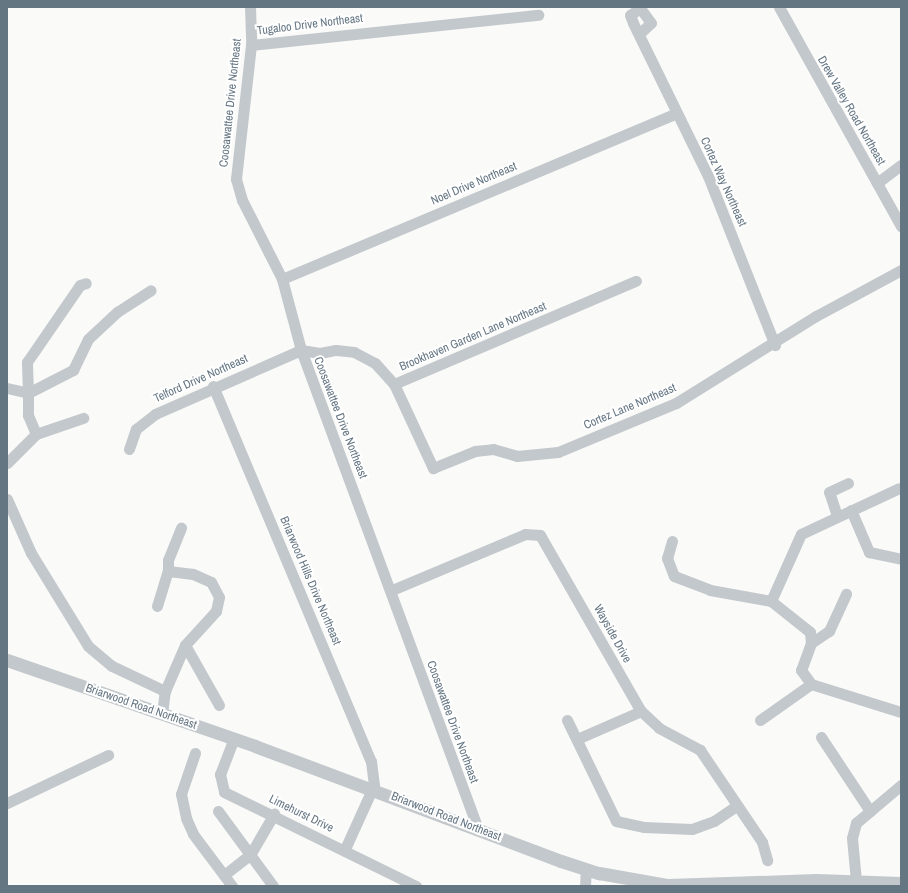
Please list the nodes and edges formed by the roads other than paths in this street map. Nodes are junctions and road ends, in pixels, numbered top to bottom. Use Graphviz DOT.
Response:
graph roads {
  1 [pos="250,7"];
  2 [pos="779,7"];
  3 [pos="538,15"];
  4 [pos="638,34"];
  5 [pos="251,45"];
  6 [pos="676,113"];
  7 [pos="901,165"];
  8 [pos="877,183"];
  9 [pos="901,226"];
  10 [pos="901,270"];
  11 [pos="282,279"];
  12 [pos="636,281"];
  13 [pos="86,282"];
  14 [pos="151,290"];
  15 [pos="774,345"];
  16 [pos="301,350"];
  17 [pos="394,384"];
  18 [pos="213,386"];
  19 [pos="7,388"];
  20 [pos="28,393"];
  21 [pos="83,418"];
  22 [pos="36,434"];
  23 [pos="129,449"];
  24 [pos="7,463"];
  25 [pos="848,484"];
  26 [pos="899,488"];
  27 [pos="7,499"];
  28 [pos="851,510"];
  29 [pos="837,516"];
  30 [pos="181,528"];
  31 [pos="672,541"];
  32 [pos="901,559"];
  33 [pos="168,571"];
  34 [pos="392,590"];
  35 [pos="846,594"];
  36 [pos="771,601"];
  37 [pos="157,606"];
  38 [pos="811,643"];
  39 [pos="186,645"];
  40 [pos="7,660"];
  41 [pos="811,684"];
  42 [pos="165,691"];
  43 [pos="219,705"];
  44 [pos="641,711"];
  45 [pos="901,712"];
  46 [pos="162,714"];
  47 [pos="567,720"];
  48 [pos="760,720"];
  49 [pos="821,737"];
  50 [pos="234,738"];
  51 [pos="577,739"];
  52 [pos="195,753"];
  53 [pos="108,755"];
  54 [pos="901,786"];
  55 [pos="372,788"];
  56 [pos="7,804"];
  57 [pos="736,806"];
  58 [pos="218,811"];
  59 [pos="870,811"];
  60 [pos="274,814"];
  61 [pos="478,829"];
  62 [pos="346,849"];
  63 [pos="250,855"];
  64 [pos="768,860"];
  65 [pos="586,869"];
  66 [pos="224,875"];
  67 [pos="853,881"];
  68 [pos="835,883"];
  69 [pos="901,883"];
  70 [pos="713,885"];
  71 [pos="232,886"];
  72 [pos="273,886"];
  73 [pos="416,886"];
  74 [pos="585,886"];
  1 -- 5 [label="street, Coosawattee Drive Northeast"];
  2 -- 8 [label="street, Drew Valley Road Northeast"];
  3 -- 5 [label="street, Tugaloo Drive Northeast"];
  4 -- 6 [label="street, Cortez Way Northeast"];
  5 -- 11 [label="street, Coosawattee Drive Northeast"];
  6 -- 11 [label="street, Noel Drive Northeast"];
  6 -- 15 [label="street, Cortez Way Northeast"];
  7 -- 8 [label="street"];
  8 -- 9 [label="street, Drew Valley Road Northeast"];
  10 -- 15 [label="street, Cortez Lane Northeast"];
  11 -- 16 [label="street, Coosawattee Drive Northeast"];
  12 -- 17 [label="street, Brookhaven Garden Lane Northeast"];
  13 -- 20 [label="street"];
  14 -- 20 [label="street"];
  15 -- 17 [label="street, Cortez Lane Northeast"];
  16 -- 17 [label="street, Brookhaven Garden Lane Northeast"];
  16 -- 18 [label="street, Telford Drive Northeast"];
  16 -- 34 [label="street, Coosawattee Drive Northeast"];
  18 -- 23 [label="street, Telford Drive Northeast"];
  18 -- 55 [label="street, Briarwood Hills Drive Northeast"];
  19 -- 20 [label="street"];
  20 -- 22 [label="street"];
  21 -- 22 [label="street"];
  22 -- 24 [label="street"];
  25 -- 29 [label="street"];
  26 -- 28 [label="street"];
  27 -- 42 [label="street"];
  28 -- 29 [label="street"];
  28 -- 32 [label="street"];
  29 -- 36 [label="street"];
  30 -- 33 [label="street"];
  31 -- 36 [label="street"];
  33 -- 37 [label="street"];
  33 -- 39 [label="street"];
  34 -- 44 [label="street, Wayside Drive"];
  34 -- 61 [label="street, Coosawattee Drive Northeast"];
  35 -- 38 [label="street"];
  36 -- 38 [label="street"];
  38 -- 41 [label="street"];
  39 -- 42 [label="street"];
  39 -- 43 [label="street"];
  40 -- 46 [label="street, Briarwood Road Northeast"];
  41 -- 45 [label="street"];
  41 -- 48 [label="street"];
  42 -- 46 [label="street"];
  44 -- 51 [label="street"];
  44 -- 57 [label="street, Wayside Drive"];
  46 -- 50 [label="street, Briarwood Road Northeast"];
  47 -- 51 [label="street"];
  49 -- 59 [label="street"];
  50 -- 55 [label="street, Briarwood Road Northeast"];
  50 -- 60 [label="street, Limehurst Drive"];
  51 -- 57 [label="street"];
  52 -- 66 [label="street"];
  53 -- 56 [label="street"];
  54 -- 59 [label="street"];
  55 -- 61 [label="street, Briarwood Road Northeast"];
  55 -- 62 [label="street"];
  57 -- 64 [label="street, Wayside Drive"];
  58 -- 63 [label="street"];
  59 -- 67 [label="street"];
  60 -- 62 [label="street, Limehurst Drive"];
  60 -- 63 [label="street"];
  61 -- 65 [label="street, Briarwood Road Northeast"];
  62 -- 73 [label="street, Limehurst Drive"];
  63 -- 66 [label="street"];
  63 -- 72 [label="street"];
  65 -- 70 [label="street, Briarwood Road Northeast"];
  65 -- 74 [label="street"];
  66 -- 71 [label="street"];
  67 -- 68 [label="street, Briarwood Road Northeast"];
  67 -- 69 [label="street, Briarwood Road Northeast"];
  68 -- 70 [label="street, Briarwood Road Northeast"];
}
